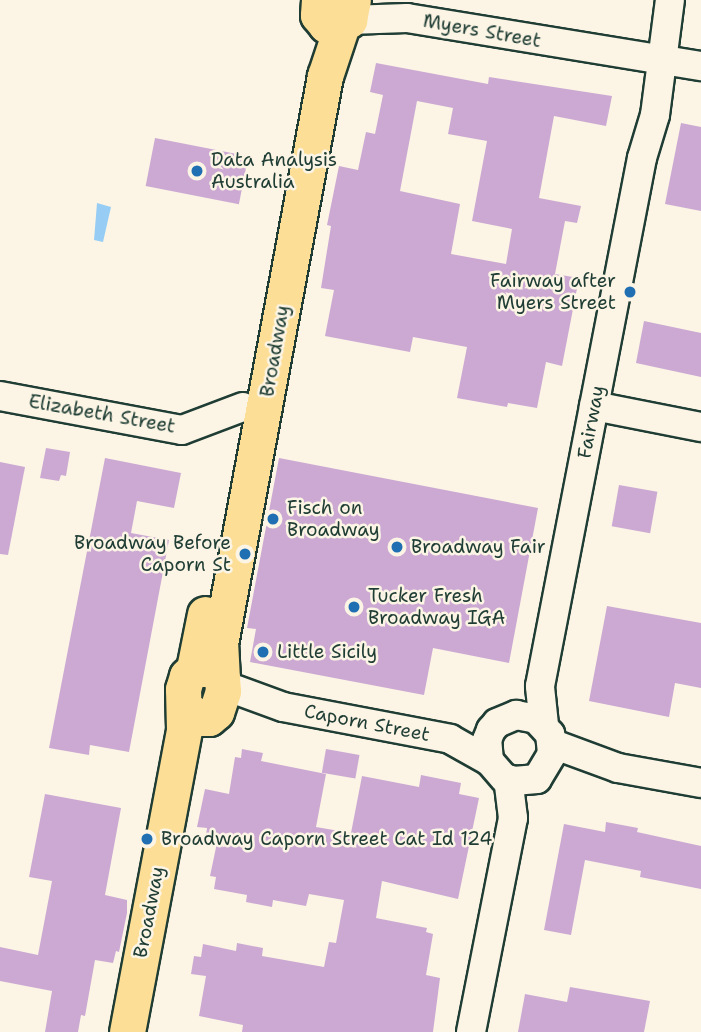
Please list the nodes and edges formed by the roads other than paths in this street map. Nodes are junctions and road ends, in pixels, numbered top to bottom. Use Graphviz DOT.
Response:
graph roads {
  1 [pos="664,0"];
  2 [pos="670,0"];
  3 [pos="341,11"];
  4 [pos="656,66"];
  5 [pos="701,66"];
  6 [pos="701,81"];
  7 [pos="0,396"];
  8 [pos="594,406"];
  9 [pos="243,407"];
  10 [pos="701,427"];
  11 [pos="540,686"];
  12 [pos="209,694"];
  13 [pos="516,715"];
  14 [pos="491,730"];
  15 [pos="450,739"];
  16 [pos="545,754"];
  17 [pos="499,770"];
  18 [pos="701,783"];
  19 [pos="513,818"];
  20 [pos="127,1032"];
  21 [pos="144,1032"];
  22 [pos="471,1032"];
  1 -- 4 [label="street, Fairway"];
  2 -- 4 [label="street, Fairway"];
  3 -- 4 [label="street, Myers Street"];
  3 -- 9 [label="main road, Broadway"];
  3 -- 12 [label="main road, Broadway"];
  4 -- 5 [label="street, Myers Street"];
  4 -- 6 [label="street, Myers Street"];
  4 -- 8 [label="street, Fairway"];
  7 -- 9 [label="street, Elizabeth Street"];
  8 -- 10 [label="street"];
  8 -- 11 [label="street, Fairway"];
  9 -- 12 [label="main road, Broadway"];
  11 -- 13 [label="street, Fairway"];
  11 -- 16 [label="street, Fairway"];
  12 -- 15 [label="street, Caporn Street"];
  12 -- 20 [label="main road, Broadway"];
  12 -- 21 [label="main road, Broadway"];
  13 -- 14 [label="street"];
  13 -- 16 [label="street"];
  14 -- 15 [label="street, Caporn Street"];
  14 -- 17 [label="street"];
  15 -- 17 [label="street, Caporn Street"];
  16 -- 17 [label="street"];
  16 -- 18 [label="street"];
  16 -- 19 [label="street"];
  17 -- 19 [label="street"];
  19 -- 22 [label="street"];
}
